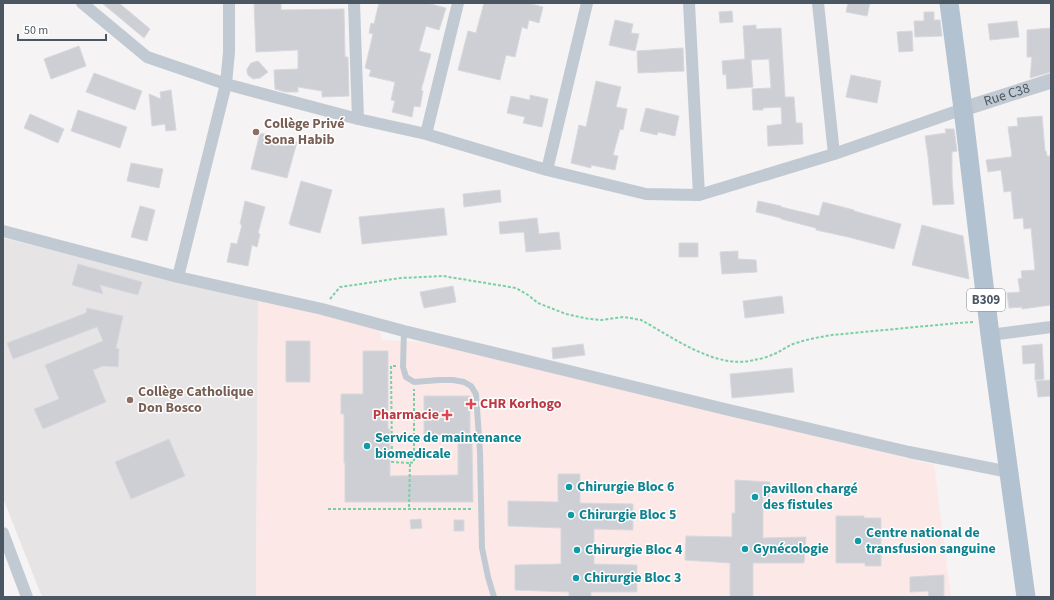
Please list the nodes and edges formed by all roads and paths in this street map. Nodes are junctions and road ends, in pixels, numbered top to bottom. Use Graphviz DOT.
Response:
graph roads {
  1 [pos="82,3"];
  2 [pos="229,3"];
  3 [pos="354,3"];
  4 [pos="458,3"];
  5 [pos="587,3"];
  6 [pos="689,3"];
  7 [pos="818,3"];
  8 [pos="949,3"];
  9 [pos="1051,81"];
  10 [pos="226,84"];
  11 [pos="963,109"];
  12 [pos="358,119"];
  13 [pos="426,134"];
  14 [pos="834,154"];
  15 [pos="547,170"];
  16 [pos="699,195"];
  17 [pos="3,231"];
  18 [pos="178,277"];
  19 [pos="322,309"];
  20 [pos="1051,327"];
  21 [pos="989,329"];
  22 [pos="404,331"];
  23 [pos="403,367"];
  24 [pos="414,382"];
  25 [pos="410,463"];
  26 [pos="1008,472"];
  27 [pos="328,509"];
  28 [pos="409,509"];
  29 [pos="482,509"];
  30 [pos="3,533"];
  31 [pos="28,597"];
  32 [pos="494,597"];
  33 [pos="1026,597"];
  1 -- 10 [label="street"];
  2 -- 10 [label="street"];
  3 -- 12 [label="street"];
  4 -- 13 [label="street"];
  5 -- 15 [label="street"];
  6 -- 16 [label="street"];
  7 -- 14 [label="street"];
  8 -- 11 [label="main road, B309"];
  9 -- 11 [label="street, Rue C38"];
  10 -- 12 [label="street"];
  10 -- 18 [label="street"];
  11 -- 14 [label="street"];
  11 -- 21 [label="main road, B309"];
  12 -- 13 [label="street"];
  13 -- 15 [label="street"];
  14 -- 16 [label="street"];
  15 -- 16 [label="street"];
  17 -- 18 [label="street"];
  18 -- 19 [label="street"];
  19 -- 21 [label="path"];
  19 -- 22 [label="street"];
  20 -- 21 [label="street"];
  21 -- 26 [label="main road, B309"];
  22 -- 23 [label="lane"];
  22 -- 26 [label="street"];
  23 -- 24 [label="lane"];
  23 -- 25 [label="path"];
  24 -- 25 [label="path"];
  24 -- 29 [label="lane"];
  25 -- 28 [label="path"];
  26 -- 33 [label="main road, B309"];
  27 -- 28 [label="path"];
  28 -- 29 [label="path"];
  29 -- 32 [label="lane"];
  30 -- 31 [label="street"];
}
